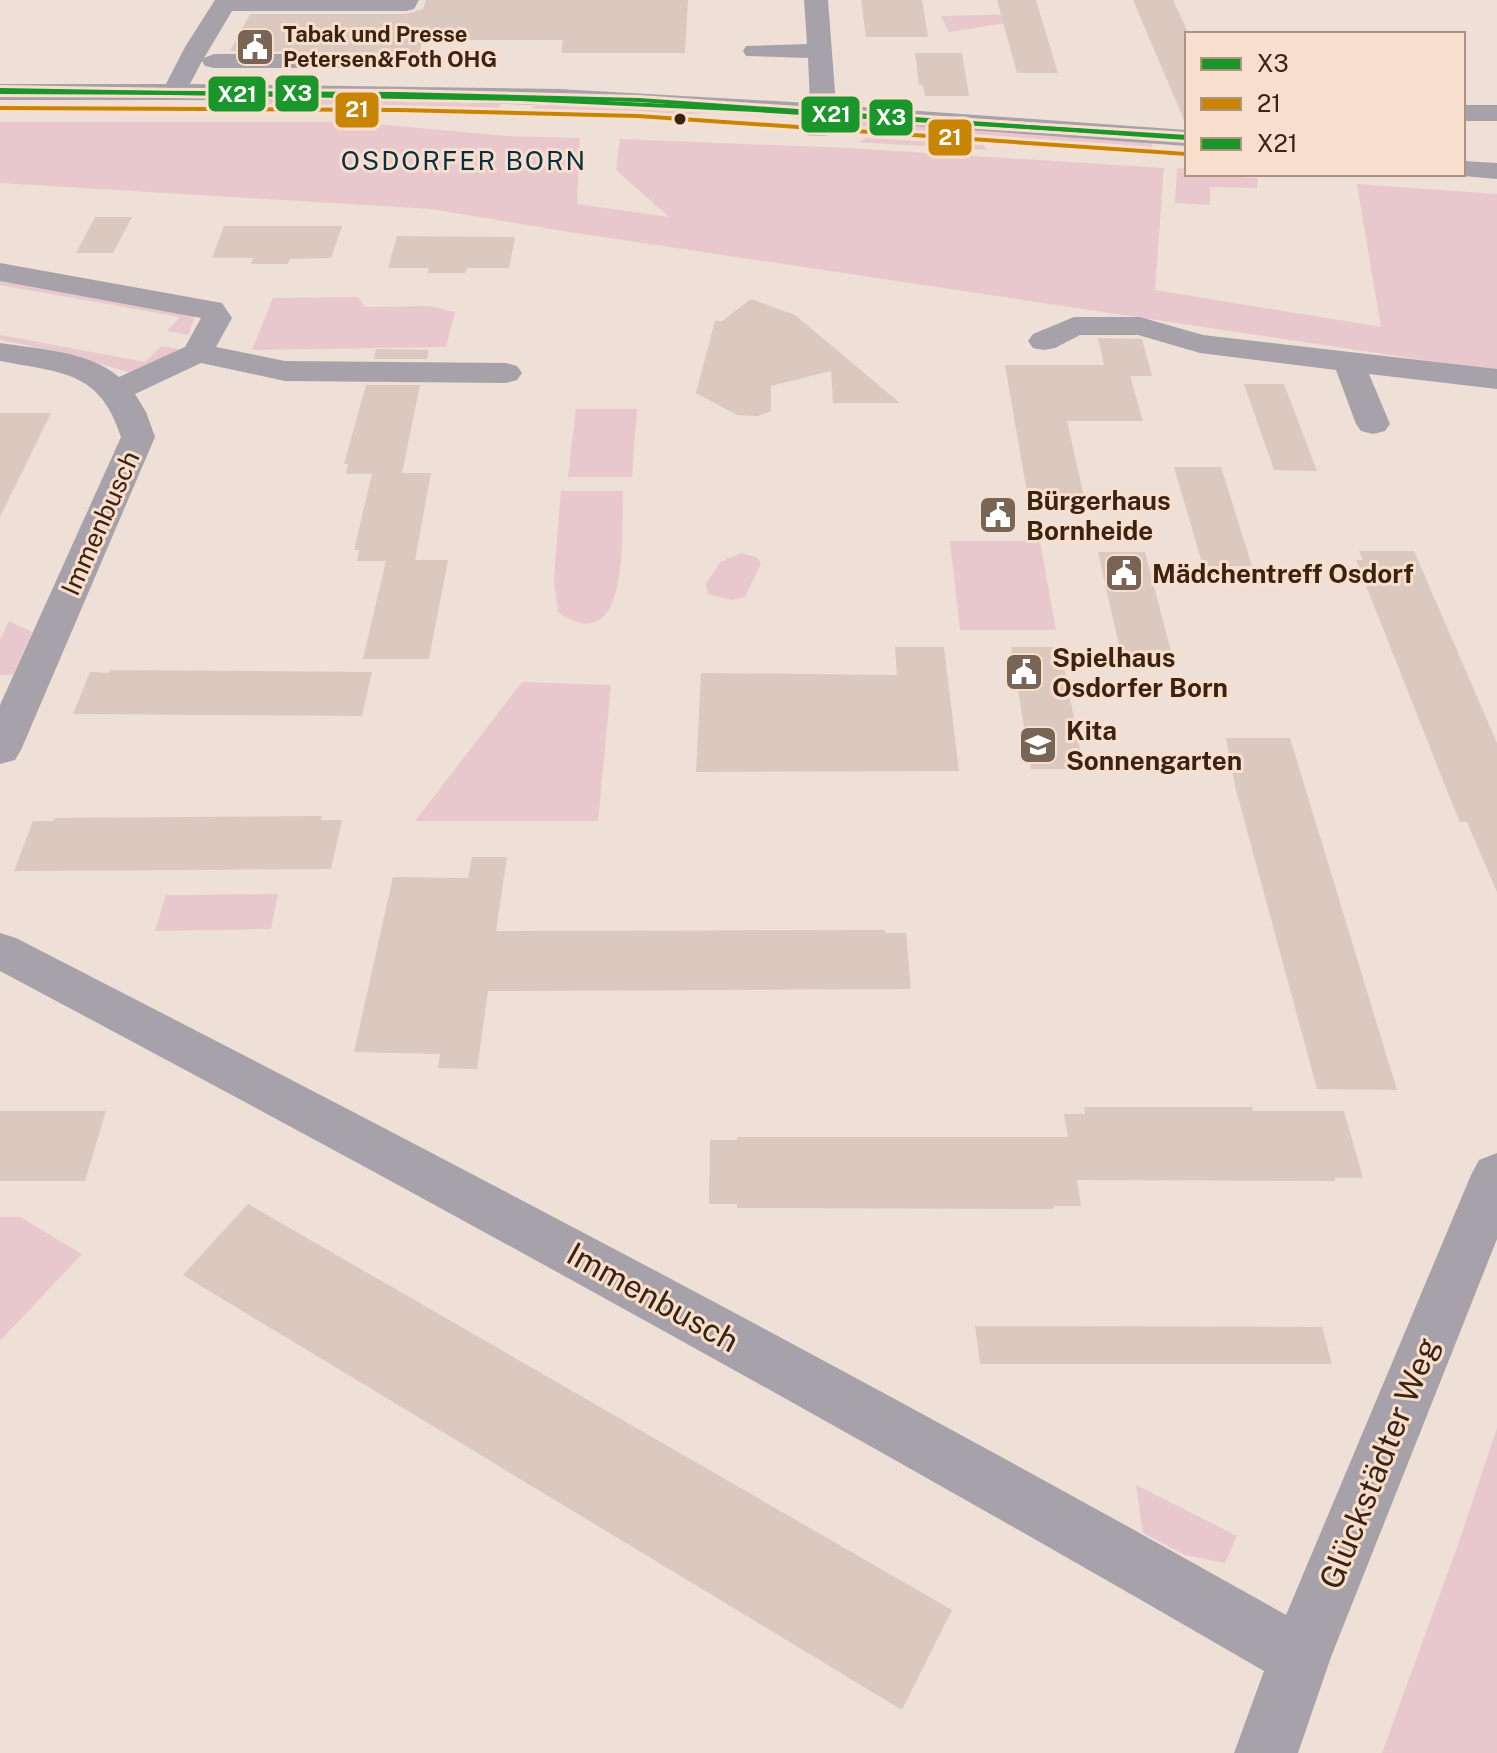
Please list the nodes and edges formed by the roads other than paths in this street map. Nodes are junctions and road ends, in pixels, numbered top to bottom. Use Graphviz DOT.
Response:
graph roads {
  1 [pos="407,0"];
  2 [pos="816,0"];
  3 [pos="226,2"];
  4 [pos="322,2"];
  5 [pos="755,51"];
  6 [pos="819,51"];
  7 [pos="189,61"];
  8 [pos="351,61"];
  9 [pos="179,98"];
  10 [pos="5,102"];
  11 [pos="1465,113"];
  12 [pos="1497,113"];
  13 [pos="820,121"];
  14 [pos="1185,138"];
  15 [pos="1185,153"];
  16 [pos="1465,154"];
  17 [pos="1497,156"];
  18 [pos="1465,169"];
  19 [pos="1497,171"];
  20 [pos="0,272"];
  21 [pos="1044,341"];
  22 [pos="0,352"];
  23 [pos="197,353"];
  24 [pos="1348,360"];
  25 [pos="506,373"];
  26 [pos="1497,379"];
  27 [pos="118,390"];
  28 [pos="1373,424"];
  29 [pos="3,735"];
  30 [pos="0,950"];
  31 [pos="1497,1175"];
  32 [pos="1300,1657"];
  33 [pos="1266,1753"];
  1 -- 4 [label="street"];
  2 -- 6 [label="street"];
  3 -- 4 [label="street"];
  3 -- 7 [label="street"];
  5 -- 6 [label="street"];
  6 -- 13 [label="street"];
  7 -- 8 [label="street"];
  7 -- 9 [label="street"];
  9 -- 10 [label="street"];
  9 -- 13 [label="street"];
  9 -- 13 [label="street"];
  11 -- 12 [label="street"];
  13 -- 14 [label="street"];
  13 -- 15 [label="street"];
  16 -- 17 [label="street"];
  18 -- 19 [label="street"];
  20 -- 23 [label="street"];
  21 -- 24 [label="street"];
  22 -- 27 [label="street"];
  23 -- 25 [label="street"];
  23 -- 27 [label="street"];
  24 -- 26 [label="street"];
  24 -- 28 [label="street"];
  27 -- 29 [label="street, Immenbusch"];
  30 -- 32 [label="street, Immenbusch"];
  31 -- 32 [label="street, Glückstädter Weg"];
  32 -- 33 [label="street, Glückstädter Weg"];
}
